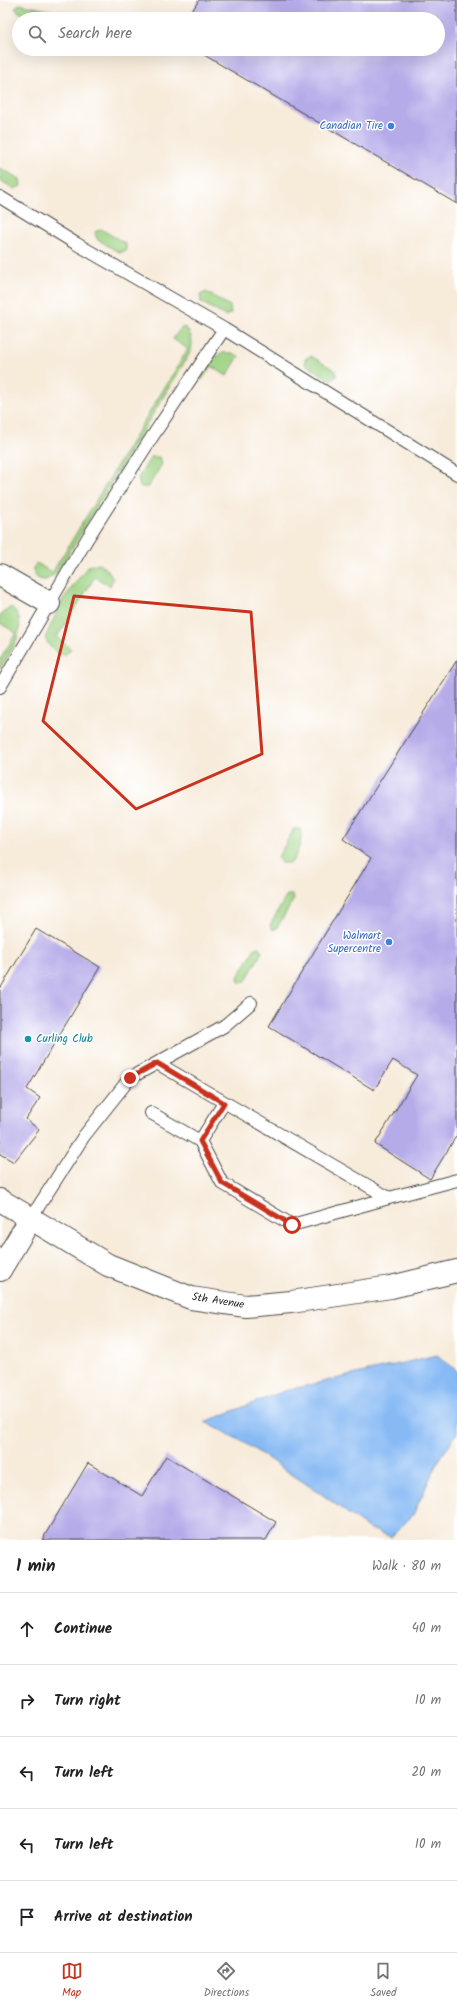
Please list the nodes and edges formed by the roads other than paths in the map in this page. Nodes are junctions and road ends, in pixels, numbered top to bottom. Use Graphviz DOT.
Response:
graph roads {
  1 [pos="0,197"];
  2 [pos="224,329"];
  3 [pos="457,474"];
  4 [pos="0,575"];
  5 [pos="49,603"];
  6 [pos="0,686"];
  7 [pos="251,1003"];
  8 [pos="157,1063"];
  9 [pos="224,1103"];
  10 [pos="151,1113"];
  11 [pos="200,1141"];
  12 [pos="457,1180"];
  13 [pos="389,1198"];
  14 [pos="0,1200"];
  15 [pos="31,1218"];
  16 [pos="0,1270"];
  17 [pos="457,1271"];
  1 -- 2 [label="lane"];
  2 -- 3 [label="lane"];
  2 -- 5 [label="lane"];
  4 -- 5 [label="street"];
  5 -- 6 [label="lane"];
  7 -- 8 [label="lane"];
  8 -- 9 [label="lane"];
  8 -- 15 [label="lane"];
  9 -- 11 [label="lane"];
  9 -- 13 [label="lane"];
  10 -- 11 [label="lane"];
  11 -- 13 [label="lane"];
  12 -- 13 [label="lane"];
  14 -- 15 [label="street, 5th Avenue"];
  15 -- 16 [label="street"];
  15 -- 17 [label="street, 5th Avenue"];
}
